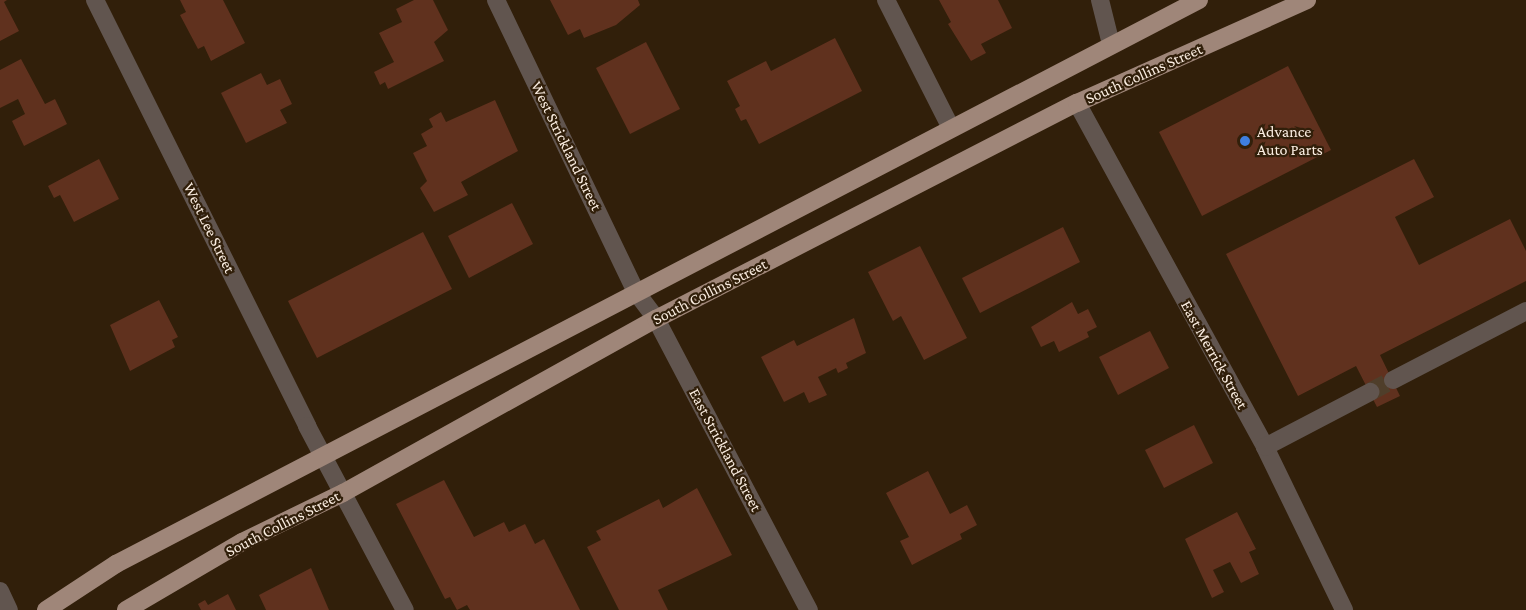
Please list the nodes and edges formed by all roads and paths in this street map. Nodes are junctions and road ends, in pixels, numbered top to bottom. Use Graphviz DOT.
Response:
graph roads {
  1 [pos="95,0"];
  2 [pos="496,0"];
  3 [pos="886,0"];
  4 [pos="1100,0"];
  5 [pos="1199,0"];
  6 [pos="1289,0"];
  7 [pos="1307,0"];
  8 [pos="1259,22"];
  9 [pos="1111,44"];
  10 [pos="1077,104"];
  11 [pos="951,128"];
  12 [pos="636,292"];
  13 [pos="1526,311"];
  14 [pos="656,319"];
  15 [pos="1393,380"];
  16 [pos="1370,393"];
  17 [pos="1265,447"];
  18 [pos="322,456"];
  19 [pos="343,494"];
  20 [pos="0,591"];
  21 [pos="9,610"];
  22 [pos="46,610"];
  23 [pos="126,610"];
  24 [pos="405,610"];
  25 [pos="809,610"];
  26 [pos="1344,610"];
  1 -- 18 [label="street, West Lee Street"];
  2 -- 12 [label="street, West Strickland Street"];
  3 -- 11 [label="street"];
  4 -- 9 [label="street"];
  5 -- 9 [label="main road, South Collins Street"];
  6 -- 8 [label="main road"];
  7 -- 8 [label="main road, South Collins Street"];
  8 -- 10 [label="main road, South Collins Street"];
  9 -- 11 [label="main road, South Collins Street"];
  10 -- 14 [label="main road, South Collins Street"];
  10 -- 17 [label="street, East Merrick Street"];
  11 -- 12 [label="main road, South Collins Street"];
  12 -- 14 [label="street, East Strickland Street"];
  12 -- 18 [label="main road, South Collins Street"];
  13 -- 15 [label="street"];
  14 -- 19 [label="main road, South Collins Street"];
  14 -- 25 [label="street, East Strickland Street"];
  16 -- 17 [label="street"];
  17 -- 26 [label="street, East Merrick Street"];
  18 -- 19 [label="street, West Lee Street"];
  18 -- 22 [label="main road, South Collins Street"];
  19 -- 23 [label="main road, South Collins Street"];
  19 -- 24 [label="street, West Lee Street"];
  20 -- 21 [label="street"];
}
